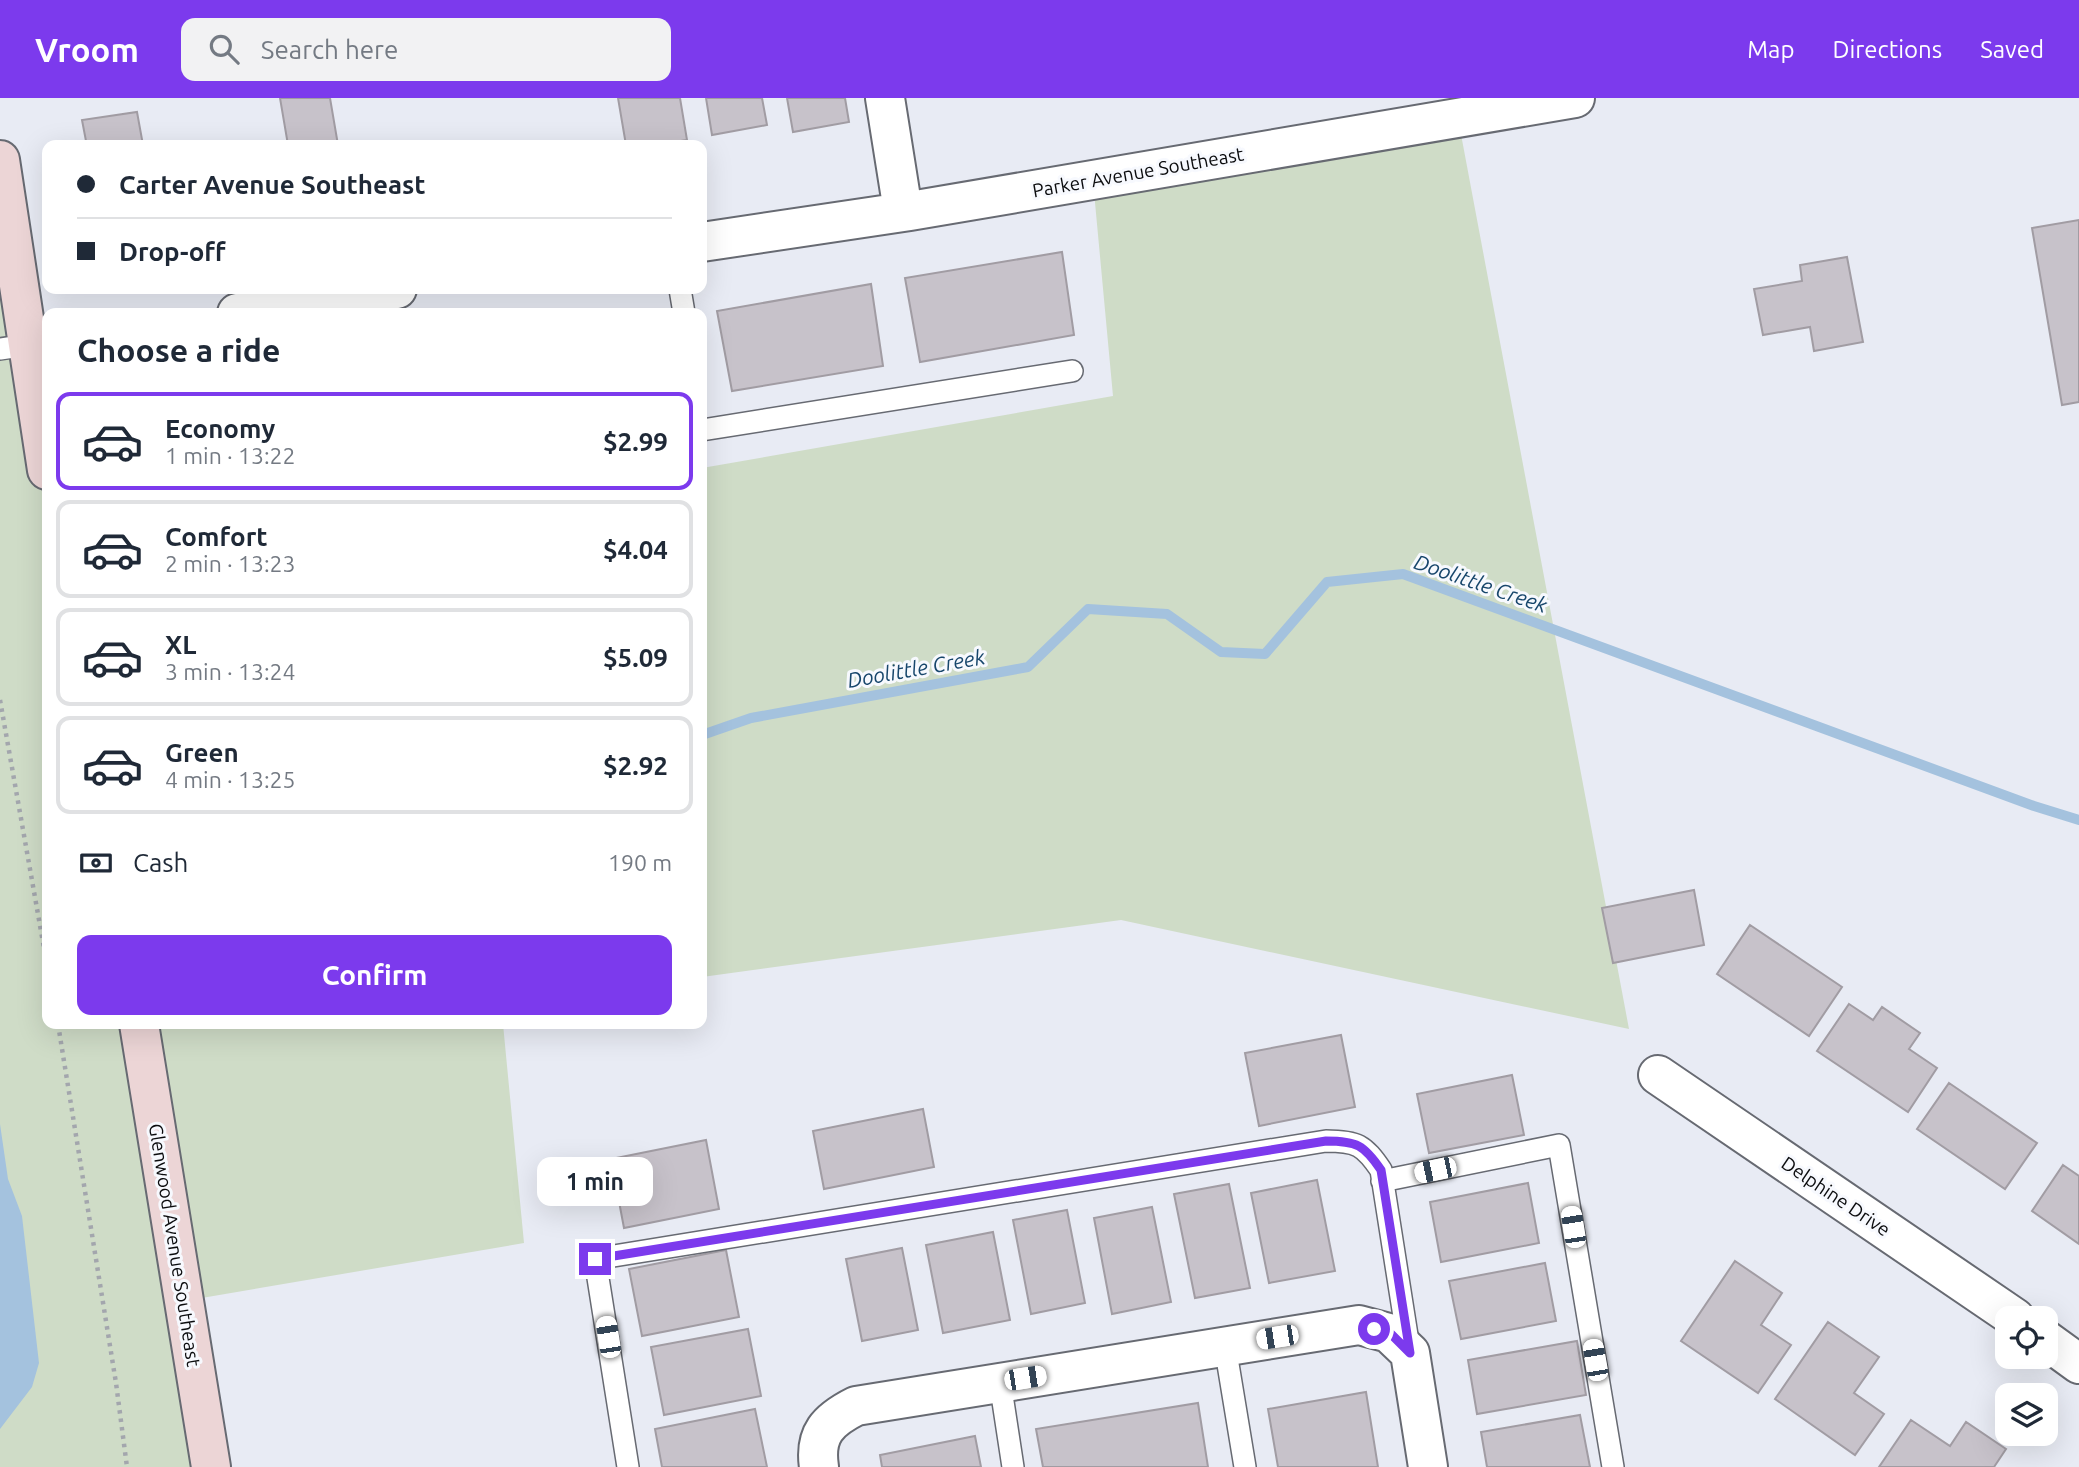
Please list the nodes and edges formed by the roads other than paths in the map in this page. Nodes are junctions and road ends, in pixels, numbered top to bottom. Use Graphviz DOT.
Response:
graph roads {
  1 [pos="885,98"];
  2 [pos="1575,98"];
  3 [pos="0,160"];
  4 [pos="903,211"];
  5 [pos="707,241"];
  6 [pos="383,294"];
  7 [pos="352,305"];
  8 [pos="309,308"];
  9 [pos="25,345"];
  10 [pos="1072,372"];
  11 [pos="707,423"];
  12 [pos="42,442"];
  13 [pos="140,1029"];
  14 [pos="1658,1075"];
  15 [pos="1382,1181"];
  16 [pos="1997,1306"];
  17 [pos="1225,1346"];
  18 [pos="2058,1349"];
  19 [pos="1410,1353"];
  20 [pos="2079,1364"];
  21 [pos="1000,1382"];
  22 [pos="211,1467"];
  23 [pos="628,1467"];
  24 [pos="820,1467"];
  25 [pos="1013,1467"];
  26 [pos="1245,1467"];
  27 [pos="1428,1467"];
  28 [pos="1614,1467"];
  1 -- 4 [label="street"];
  2 -- 4 [label="street, Parker Avenue Southeast"];
  3 -- 9 [label="main road"];
  4 -- 5 [label="street, Parker Avenue Southeast"];
  6 -- 7 [label="street"];
  7 -- 8 [label="street"];
  9 -- 12 [label="main road"];
  10 -- 11 [label="lane"];
  13 -- 22 [label="main road, Glenwood Avenue Southeast"];
  14 -- 16 [label="street, Delphine Drive"];
  15 -- 19 [label="lane"];
  15 -- 23 [label="lane"];
  15 -- 28 [label="lane"];
  17 -- 19 [label="street"];
  17 -- 21 [label="street"];
  17 -- 26 [label="lane"];
  18 -- 20 [label="street"];
  19 -- 27 [label="street"];
  21 -- 24 [label="street"];
  21 -- 25 [label="lane"];
}
